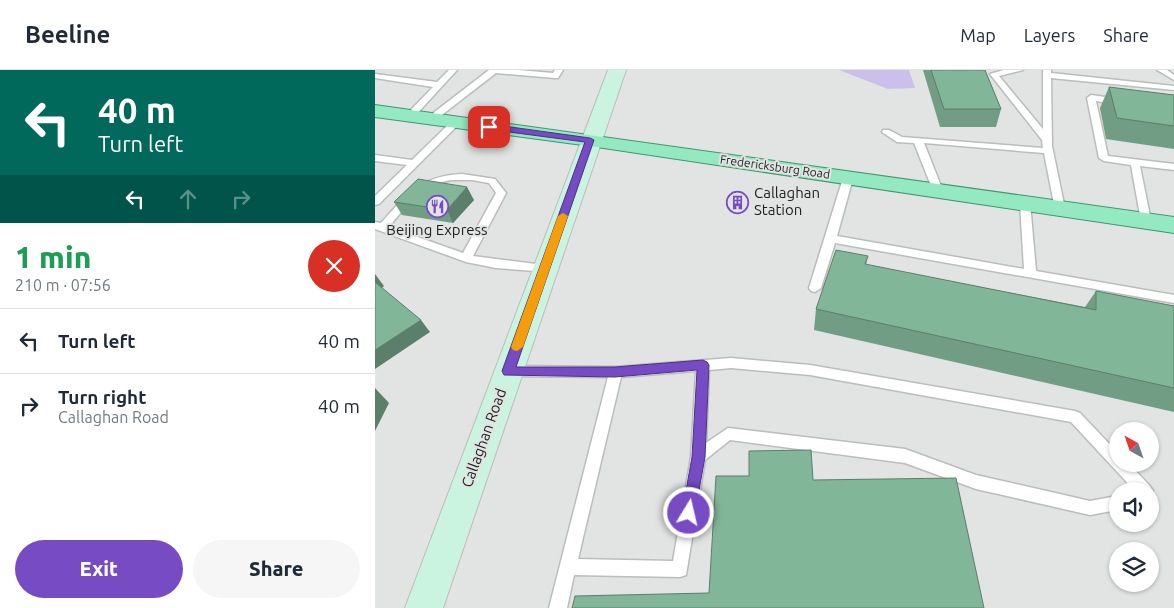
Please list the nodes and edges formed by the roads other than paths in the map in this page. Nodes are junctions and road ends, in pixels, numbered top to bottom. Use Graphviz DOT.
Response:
graph roads {
  1 [pos="453,70"];
  2 [pos="493,70"];
  3 [pos="559,70"];
  4 [pos="617,70"];
  5 [pos="1019,70"];
  6 [pos="1161,70"];
  7 [pos="1047,72"];
  8 [pos="375,76"];
  9 [pos="1174,78"];
  10 [pos="439,85"];
  11 [pos="1174,88"];
  12 [pos="1128,103"];
  13 [pos="375,112"];
  14 [pos="410,116"];
  15 [pos="431,119"];
  16 [pos="456,122"];
  17 [pos="886,132"];
  18 [pos="590,140"];
  19 [pos="918,140"];
  20 [pos="1047,140"];
  21 [pos="1048,151"];
  22 [pos="375,158"];
  23 [pos="1135,162"];
  24 [pos="414,163"];
  25 [pos="1174,167"];
  26 [pos="848,178"];
  27 [pos="938,191"];
  28 [pos="375,202"];
  29 [pos="1025,203"];
  30 [pos="1060,208"];
  31 [pos="1146,221"];
  32 [pos="1174,225"];
  33 [pos="378,226"];
  34 [pos="831,239"];
  35 [pos="466,258"];
  36 [pos="544,269"];
  37 [pos="1030,273"];
  38 [pos="815,288"];
  39 [pos="1174,299"];
  40 [pos="703,365"];
  41 [pos="508,371"];
  42 [pos="615,372"];
  43 [pos="1109,453"];
  44 [pos="698,457"];
  45 [pos="1127,472"];
  46 [pos="1136,482"];
  47 [pos="1109,504"];
  48 [pos="568,568"];
  49 [pos="424,608"];
  50 [pos="558,608"];
  1 -- 10 [label="lane"];
  2 -- 3 [label="lane"];
  2 -- 15 [label="lane"];
  4 -- 18 [label="main road, Callaghan Road"];
  5 -- 20 [label="lane"];
  6 -- 9 [label="lane"];
  7 -- 11 [label="lane"];
  7 -- 20 [label="lane"];
  8 -- 10 [label="lane"];
  10 -- 14 [label="lane"];
  12 -- 23 [label="lane"];
  13 -- 14 [label="main road, Fredericksburg Road"];
  14 -- 15 [label="main road, Fredericksburg Road"];
  15 -- 16 [label="main road, Fredericksburg Road"];
  16 -- 18 [label="main road, Fredericksburg Road"];
  16 -- 24 [label="lane"];
  17 -- 19 [label="lane"];
  18 -- 26 [label="main road, Fredericksburg Road"];
  18 -- 36 [label="main road, Callaghan Road"];
  19 -- 21 [label="lane"];
  19 -- 27 [label="lane"];
  20 -- 21 [label="lane"];
  21 -- 30 [label="lane"];
  22 -- 24 [label="lane"];
  23 -- 25 [label="lane"];
  23 -- 31 [label="lane"];
  24 -- 28 [label="lane"];
  26 -- 27 [label="main road, Fredericksburg Road"];
  26 -- 34 [label="lane"];
  27 -- 29 [label="main road, Fredericksburg Road"];
  29 -- 30 [label="main road, Fredericksburg Road"];
  29 -- 37 [label="lane"];
  30 -- 31 [label="main road, Fredericksburg Road"];
  31 -- 32 [label="main road, Fredericksburg Road"];
  33 -- 35 [label="lane"];
  33 -- 35 [label="lane"];
  34 -- 37 [label="lane"];
  34 -- 38 [label="lane"];
  35 -- 36 [label="lane"];
  36 -- 41 [label="main road, Callaghan Road"];
  37 -- 39 [label="lane"];
  40 -- 42 [label="lane"];
  40 -- 43 [label="lane"];
  40 -- 44 [label="lane"];
  41 -- 42 [label="lane"];
  41 -- 49 [label="main road, Callaghan Road"];
  42 -- 48 [label="lane"];
  44 -- 47 [label="lane"];
  44 -- 48 [label="lane"];
  45 -- 46 [label="lane"];
  48 -- 50 [label="lane"];
}
